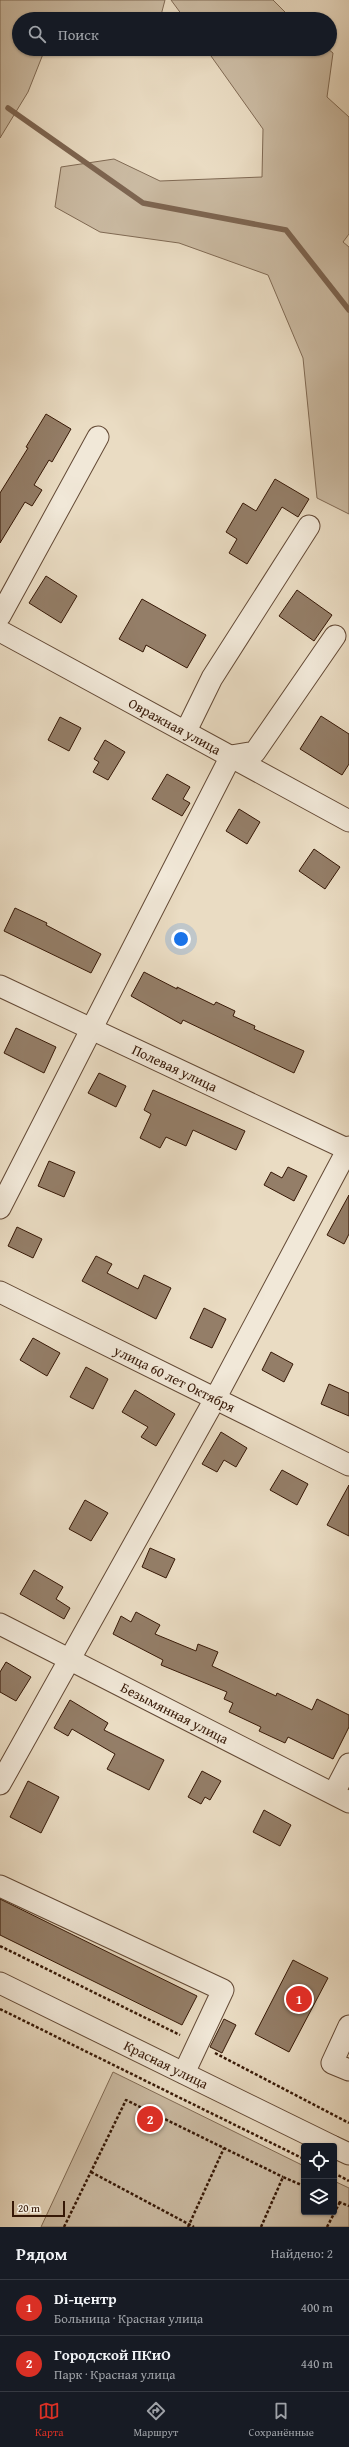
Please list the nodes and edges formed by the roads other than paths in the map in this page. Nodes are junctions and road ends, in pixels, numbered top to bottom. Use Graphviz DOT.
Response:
graph roads {
  1 [pos="98,437"];
  2 [pos="310,526"];
  3 [pos="0,616"];
  4 [pos="0,631"];
  5 [pos="335,636"];
  6 [pos="186,731"];
  7 [pos="230,756"];
  8 [pos="349,820"];
  9 [pos="0,986"];
  10 [pos="92,1030"];
  11 [pos="348,1149"];
  12 [pos="0,1208"];
  13 [pos="0,1292"];
  14 [pos="215,1399"];
  15 [pos="349,1465"];
  16 [pos="0,1624"];
  17 [pos="70,1659"];
  18 [pos="349,1764"];
  19 [pos="0,1784"];
  20 [pos="342,1797"];
  21 [pos="0,1886"];
  22 [pos="0,1983"];
  23 [pos="349,2026"];
  24 [pos="349,2070"];
  25 [pos="184,2073"];
  26 [pos="327,2143"];
  27 [pos="337,2148"];
  28 [pos="349,2154"];
  1 -- 3 [label="street"];
  2 -- 6 [label="street"];
  4 -- 6 [label="street, Овражная улица"];
  5 -- 7 [label="street"];
  6 -- 7 [label="street, Овражная улица"];
  7 -- 8 [label="street, Овражная улица"];
  7 -- 10 [label="street"];
  9 -- 10 [label="street, Полевая улица"];
  10 -- 11 [label="street, Полевая улица"];
  10 -- 12 [label="street"];
  11 -- 14 [label="street"];
  13 -- 14 [label="street, улица 60 лет Октября"];
  14 -- 15 [label="street, улица 60 лет Октября"];
  14 -- 17 [label="street"];
  16 -- 17 [label="street, Безымянная улица"];
  17 -- 19 [label="street"];
  17 -- 20 [label="street, Безымянная улица"];
  18 -- 20 [label="street"];
  21 -- 25 [label="street"];
  22 -- 25 [label="street, Красная улица"];
  23 -- 24 [label="street"];
  25 -- 26 [label="street, Красная улица"];
  27 -- 28 [label="street, Красная улица"];
}
